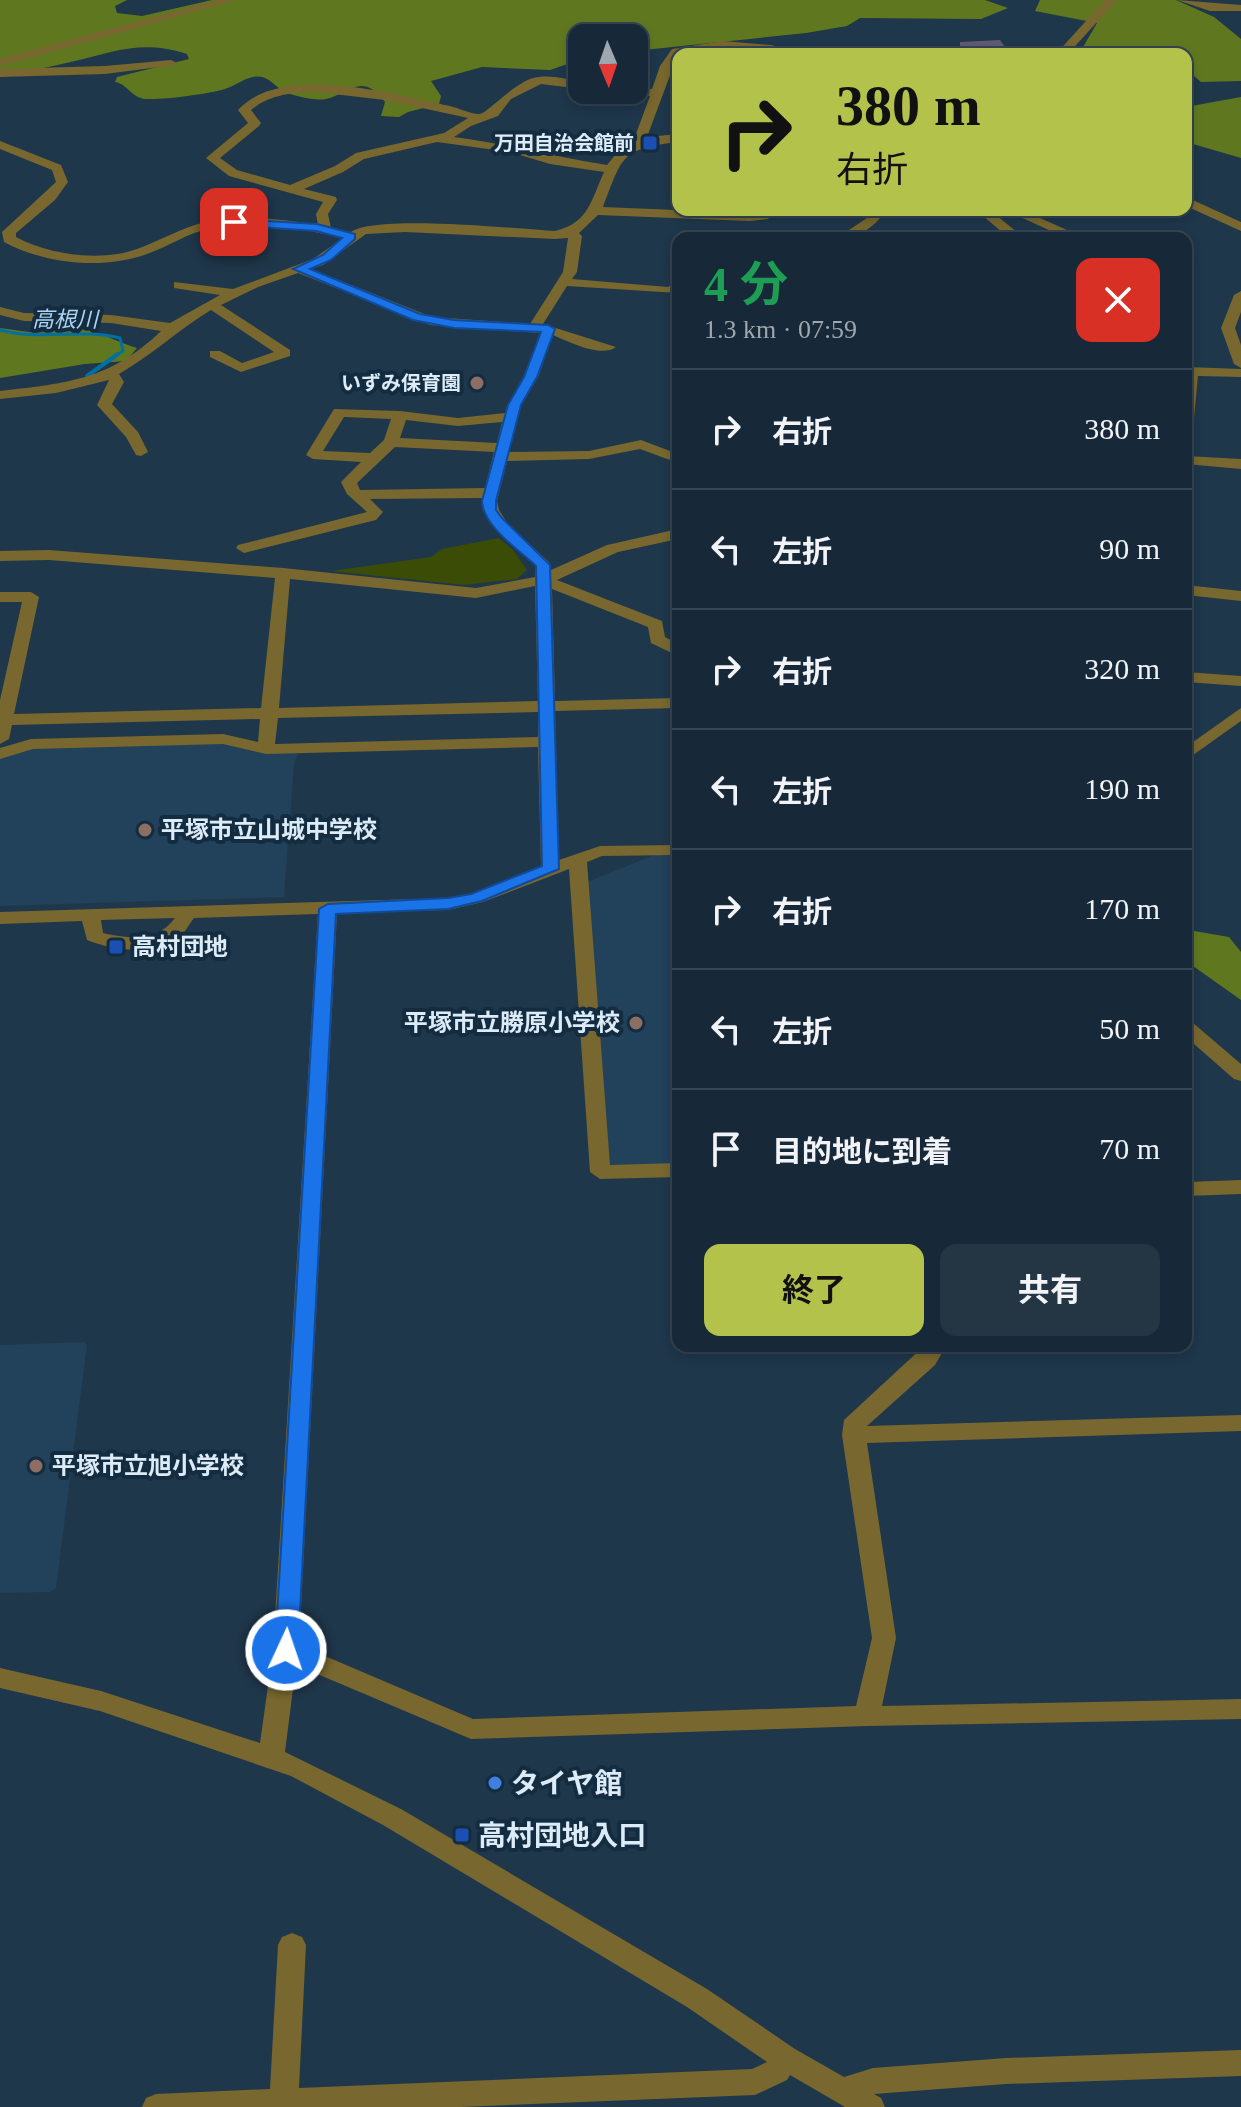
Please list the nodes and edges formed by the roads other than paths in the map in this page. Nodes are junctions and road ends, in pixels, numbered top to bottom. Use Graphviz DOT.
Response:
graph roads {
  1 [pos="230,0"];
  2 [pos="1111,0"];
  3 [pos="1183,0"];
  4 [pos="1241,8"];
  5 [pos="686,48"];
  6 [pos="760,48"];
  7 [pos="1067,48"];
  8 [pos="672,57"];
  9 [pos="0,63"];
  10 [pos="171,63"];
  11 [pos="0,73"];
  12 [pos="568,83"];
  13 [pos="648,92"];
  14 [pos="656,93"];
  15 [pos="478,119"];
  16 [pos="439,139"];
  17 [pos="672,139"];
  18 [pos="639,143"];
  19 [pos="0,145"];
  20 [pos="610,169"];
  21 [pos="294,188"];
  22 [pos="1192,204"];
  23 [pos="597,211"];
  24 [pos="672,214"];
  25 [pos="724,216"];
  26 [pos="763,216"];
  27 [pos="876,216"];
  28 [pos="990,216"];
  29 [pos="1026,216"];
  30 [pos="1241,227"];
  31 [pos="325,229"];
  32 [pos="854,232"];
  33 [pos="1010,232"];
  34 [pos="1064,232"];
  35 [pos="569,234"];
  36 [pos="351,236"];
  37 [pos="299,269"];
  38 [pos="564,282"];
  39 [pos="179,285"];
  40 [pos="672,290"];
  41 [pos="235,293"];
  42 [pos="1241,295"];
  43 [pos="212,305"];
  44 [pos="0,311"];
  45 [pos="542,327"];
  46 [pos="172,328"];
  47 [pos="609,347"];
  48 [pos="215,354"];
  49 [pos="1239,356"];
  50 [pos="1192,372"];
  51 [pos="1241,373"];
  52 [pos="112,374"];
  53 [pos="0,395"];
  54 [pos="400,415"];
  55 [pos="512,417"];
  56 [pos="391,442"];
  57 [pos="141,452"];
  58 [pos="502,452"];
  59 [pos="672,457"];
  60 [pos="374,458"];
  61 [pos="1192,460"];
  62 [pos="1241,464"];
  63 [pos="490,493"];
  64 [pos="356,495"];
  65 [pos="672,535"];
  66 [pos="244,548"];
  67 [pos="0,556"];
  68 [pos="283,573"];
  69 [pos="543,580"];
  70 [pos="1192,591"];
  71 [pos="1241,596"];
  72 [pos="0,597"];
  73 [pos="672,648"];
  74 [pos="1192,677"];
  75 [pos="1241,681"];
  76 [pos="672,703"];
  77 [pos="546,706"];
  78 [pos="1241,713"];
  79 [pos="270,714"];
  80 [pos="2,719"];
  81 [pos="0,739"];
  82 [pos="547,742"];
  83 [pos="266,749"];
  84 [pos="1192,750"];
  85 [pos="0,754"];
  86 [pos="672,850"];
  87 [pos="577,858"];
  88 [pos="550,869"];
  89 [pos="328,909"];
  90 [pos="188,913"];
  91 [pos="91,916"];
  92 [pos="0,918"];
  93 [pos="1192,1032"];
  94 [pos="1241,1075"];
  95 [pos="672,1170"];
  96 [pos="1241,1187"];
  97 [pos="1192,1189"];
  98 [pos="931,1352"];
  99 [pos="1241,1423"];
  100 [pos="854,1435"];
  101 [pos="286,1650"];
  102 [pos="0,1678"];
  103 [pos="1241,1709"];
  104 [pos="867,1716"];
  105 [pos="271,1757"];
  106 [pos="292,1945"];
  107 [pos="785,2058"];
  108 [pos="1241,2063"];
  109 [pos="844,2090"];
  110 [pos="284,2101"];
  111 [pos="369,2102"];
  112 [pos="156,2107"];
  113 [pos="871,2107"];
  1 -- 9 [label="street"];
  2 -- 7 [label="street"];
  3 -- 4 [label="street"];
  5 -- 6 [label="street"];
  8 -- 14 [label="street"];
  10 -- 11 [label="street"];
  12 -- 15 [label="street"];
  13 -- 14 [label="street"];
  14 -- 18 [label="street"];
  15 -- 16 [label="street"];
  15 -- 21 [label="street"];
  16 -- 20 [label="street"];
  16 -- 21 [label="street"];
  17 -- 18 [label="street"];
  18 -- 20 [label="street"];
  19 -- 31 [label="street"];
  20 -- 23 [label="street"];
  21 -- 31 [label="street"];
  22 -- 30 [label="street"];
  23 -- 24 [label="street"];
  23 -- 35 [label="street"];
  25 -- 26 [label="street"];
  27 -- 32 [label="street"];
  28 -- 33 [label="street"];
  29 -- 34 [label="street"];
  31 -- 36 [label="street"];
  35 -- 36 [label="street"];
  35 -- 38 [label="street"];
  36 -- 37 [label="street"];
  37 -- 41 [label="street"];
  37 -- 45 [label="street"];
  38 -- 40 [label="street"];
  38 -- 45 [label="street"];
  39 -- 41 [label="street"];
  41 -- 43 [label="street"];
  42 -- 49 [label="street"];
  43 -- 46 [label="street"];
  43 -- 48 [label="street"];
  44 -- 46 [label="street"];
  45 -- 47 [label="street"];
  45 -- 55 [label="street"];
  46 -- 52 [label="street"];
  50 -- 51 [label="street"];
  52 -- 53 [label="street"];
  52 -- 57 [label="street"];
  54 -- 55 [label="street"];
  54 -- 56 [label="street"];
  54 -- 60 [label="street"];
  55 -- 58 [label="street"];
  56 -- 58 [label="street"];
  56 -- 60 [label="street"];
  58 -- 59 [label="street"];
  58 -- 63 [label="street"];
  60 -- 64 [label="street"];
  61 -- 62 [label="street"];
  63 -- 64 [label="street"];
  63 -- 69 [label="street"];
  64 -- 66 [label="street"];
  65 -- 69 [label="street"];
  67 -- 68 [label="street"];
  68 -- 69 [label="street"];
  68 -- 79 [label="street"];
  69 -- 73 [label="street"];
  69 -- 77 [label="street"];
  70 -- 71 [label="street"];
  72 -- 80 [label="street"];
  74 -- 75 [label="street"];
  76 -- 77 [label="street"];
  77 -- 79 [label="street"];
  77 -- 82 [label="street"];
  78 -- 84 [label="street"];
  79 -- 80 [label="street"];
  79 -- 83 [label="street"];
  80 -- 81 [label="street"];
  82 -- 83 [label="street"];
  82 -- 88 [label="street"];
  83 -- 85 [label="street"];
  86 -- 87 [label="street"];
  87 -- 88 [label="street"];
  87 -- 95 [label="street"];
  88 -- 89 [label="street"];
  89 -- 90 [label="street"];
  89 -- 101 [label="street"];
  90 -- 91 [label="street"];
  90 -- 91 [label="street"];
  91 -- 92 [label="street"];
  93 -- 94 [label="street"];
  96 -- 97 [label="street"];
  98 -- 100 [label="street"];
  99 -- 100 [label="street"];
  100 -- 104 [label="street"];
  101 -- 104 [label="street"];
  101 -- 105 [label="street"];
  102 -- 105 [label="street"];
  103 -- 104 [label="street"];
  105 -- 107 [label="street"];
  106 -- 110 [label="street"];
  107 -- 109 [label="street"];
  107 -- 111 [label="street"];
  108 -- 109 [label="street"];
  109 -- 113 [label="street"];
  110 -- 111 [label="street"];
  110 -- 112 [label="street"];
}
